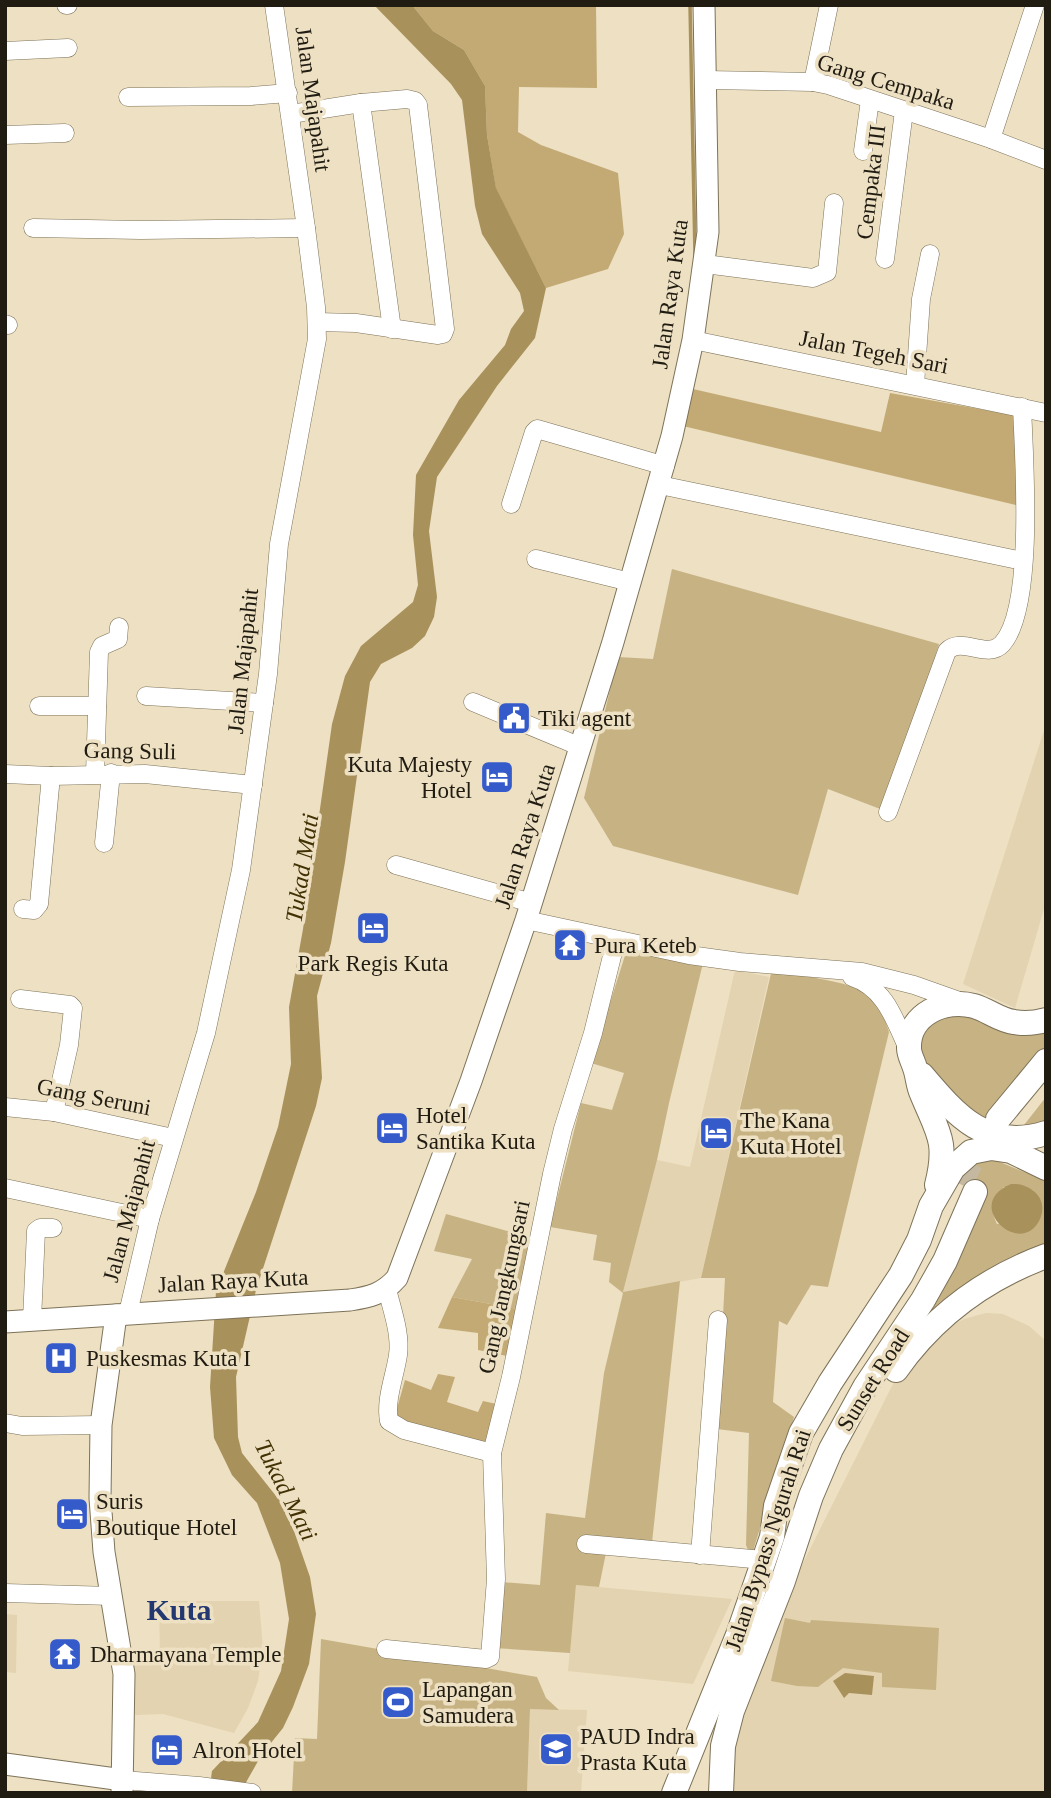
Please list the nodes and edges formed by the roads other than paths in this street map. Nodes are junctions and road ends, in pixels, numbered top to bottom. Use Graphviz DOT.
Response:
graph roads {
  1 [pos="274,5"];
  2 [pos="704,5"];
  3 [pos="829,5"];
  4 [pos="1035,5"];
  5 [pos="68,48"];
  6 [pos="5,51"];
  7 [pos="706,80"];
  8 [pos="813,82"];
  9 [pos="288,93"];
  10 [pos="128,97"];
  11 [pos="870,100"];
  12 [pos="361,103"];
  13 [pos="904,111"];
  14 [pos="291,114"];
  15 [pos="65,133"];
  16 [pos="5,135"];
  17 [pos="991,139"];
  18 [pos="863,151"];
  19 [pos="1046,160"];
  20 [pos="834,203"];
  21 [pos="306,228"];
  22 [pos="33,229"];
  23 [pos="930,254"];
  24 [pos="885,259"];
  25 [pos="705,264"];
  26 [pos="317,322"];
  27 [pos="392,329"];
  28 [pos="693,341"];
  29 [pos="915,385"];
  30 [pos="1022,407"];
  31 [pos="1046,413"];
  32 [pos="662,476"];
  33 [pos="511,503"];
  34 [pos="536,559"];
  35 [pos="1013,559"];
  36 [pos="630,582"];
  37 [pos="119,627"];
  38 [pos="146,696"];
  39 [pos="473,702"];
  40 [pos="264,704"];
  41 [pos="39,706"];
  42 [pos="97,706"];
  43 [pos="581,747"];
  44 [pos="5,774"];
  45 [pos="103,774"];
  46 [pos="51,776"];
  47 [pos="253,785"];
  48 [pos="888,812"];
  49 [pos="104,843"];
  50 [pos="396,865"];
  51 [pos="23,909"];
  52 [pos="529,911"];
  53 [pos="616,940"];
  54 [pos="832,971"];
  55 [pos="20,999"];
  56 [pos="972,1006"];
  57 [pos="1046,1020"];
  58 [pos="912,1058"];
  59 [pos="1046,1061"];
  60 [pos="1046,1085"];
  61 [pos="5,1107"];
  62 [pos="54,1112"];
  63 [pos="1046,1133"];
  64 [pos="173,1138"];
  65 [pos="1046,1168"];
  66 [pos="5,1188"];
  67 [pos="931,1206"];
  68 [pos="150,1219"];
  69 [pos="53,1228"];
  70 [pos="1046,1256"];
  71 [pos="387,1289"];
  72 [pos="122,1314"];
  73 [pos="32,1320"];
  74 [pos="718,1320"];
  75 [pos="5,1322"];
  76 [pos="5,1423"];
  77 [pos="101,1425"];
  78 [pos="492,1452"];
  79 [pos="772,1537"];
  80 [pos="586,1544"];
  81 [pos="700,1555"];
  82 [pos="764,1560"];
  83 [pos="785,1575"];
  84 [pos="5,1593"];
  85 [pos="112,1596"];
  86 [pos="386,1649"];
  87 [pos="5,1764"];
  88 [pos="123,1786"];
  89 [pos="677,1788"];
  90 [pos="721,1791"];
  91 [pos="251,1792"];
  1 -- 9 [label="street, Jalan Majapahit"];
  2 -- 7 [label="main road, Jalan Raya Kuta"];
  3 -- 8 [label="street"];
  4 -- 17 [label="street"];
  5 -- 6 [label="street"];
  7 -- 8 [label="street, Gang Cempaka"];
  7 -- 25 [label="main road, Jalan Raya Kuta"];
  8 -- 11 [label="street, Gang Cempaka"];
  9 -- 10 [label="street"];
  9 -- 14 [label="street, Jalan Majapahit"];
  11 -- 13 [label="street, Gang Cempaka"];
  11 -- 18 [label="street"];
  12 -- 14 [label="street"];
  12 -- 27 [label="street"];
  12 -- 27 [label="street"];
  13 -- 17 [label="street, Gang Cempaka"];
  13 -- 24 [label="street, Cempaka III"];
  14 -- 21 [label="street, Jalan Majapahit"];
  15 -- 16 [label="street"];
  17 -- 19 [label="street, Gang Cempaka"];
  20 -- 25 [label="street"];
  21 -- 22 [label="street"];
  21 -- 26 [label="street, Jalan Majapahit"];
  23 -- 29 [label="street"];
  25 -- 28 [label="main road, Jalan Raya Kuta"];
  26 -- 27 [label="street"];
  26 -- 40 [label="street, Jalan Majapahit"];
  28 -- 29 [label="street, Jalan Tegeh Sari"];
  28 -- 32 [label="main road, Jalan Raya Kuta"];
  29 -- 30 [label="street, Jalan Tegeh Sari"];
  30 -- 31 [label="street, Jalan Tegeh Sari"];
  30 -- 48 [label="street"];
  32 -- 33 [label="street"];
  32 -- 35 [label="street"];
  32 -- 36 [label="main road, Jalan Raya Kuta"];
  34 -- 36 [label="street"];
  36 -- 43 [label="main road, Jalan Raya Kuta"];
  37 -- 42 [label="street"];
  38 -- 40 [label="street"];
  39 -- 43 [label="street"];
  40 -- 47 [label="street, Jalan Majapahit"];
  41 -- 42 [label="street"];
  42 -- 45 [label="street"];
  43 -- 52 [label="main road, Jalan Raya Kuta"];
  44 -- 46 [label="street, Gang Suli"];
  45 -- 46 [label="street, Gang Suli"];
  45 -- 47 [label="street, Gang Suli"];
  45 -- 49 [label="street"];
  46 -- 51 [label="street"];
  47 -- 64 [label="street, Jalan Majapahit"];
  50 -- 52 [label="street"];
  52 -- 53 [label="street"];
  52 -- 71 [label="main road, Jalan Raya Kuta"];
  53 -- 54 [label="street"];
  53 -- 78 [label="street, Gang Jangkungsari"];
  54 -- 56 [label="street"];
  54 -- 58 [label="street"];
  55 -- 62 [label="street"];
  56 -- 57 [label="highway"];
  56 -- 58 [label="highway"];
  58 -- 63 [label="highway"];
  58 -- 67 [label="highway"];
  59 -- 60 [label="highway"];
  61 -- 62 [label="street, Gang Seruni"];
  62 -- 64 [label="street, Gang Seruni"];
  64 -- 68 [label="street, Jalan Majapahit"];
  65 -- 67 [label="highway, Jalan Bypass Ngurah Rai"];
  66 -- 68 [label="street"];
  67 -- 79 [label="highway, Jalan Bypass Ngurah Rai"];
  68 -- 72 [label="street, Jalan Majapahit"];
  69 -- 73 [label="street"];
  70 -- 83 [label="highway, Jalan Bypass Ngurah Rai"];
  71 -- 72 [label="main road, Jalan Raya Kuta"];
  71 -- 78 [label="street"];
  72 -- 73 [label="main road, Jalan Raya Kuta"];
  72 -- 77 [label="main road"];
  73 -- 75 [label="main road, Jalan Raya Kuta"];
  74 -- 81 [label="street"];
  76 -- 77 [label="street"];
  77 -- 85 [label="main road"];
  78 -- 86 [label="street, Gang Jangkungsari"];
  79 -- 82 [label="highway, Jalan Bypass Ngurah Rai"];
  79 -- 83 [label="highway, Sunset Road"];
  80 -- 81 [label="street"];
  81 -- 82 [label="street"];
  82 -- 89 [label="highway, Jalan Bypass Ngurah Rai"];
  83 -- 90 [label="highway, Jalan Bypass Ngurah Rai"];
  84 -- 85 [label="street"];
  85 -- 88 [label="main road"];
  87 -- 88 [label="main road"];
  88 -- 91 [label="street"];
}
